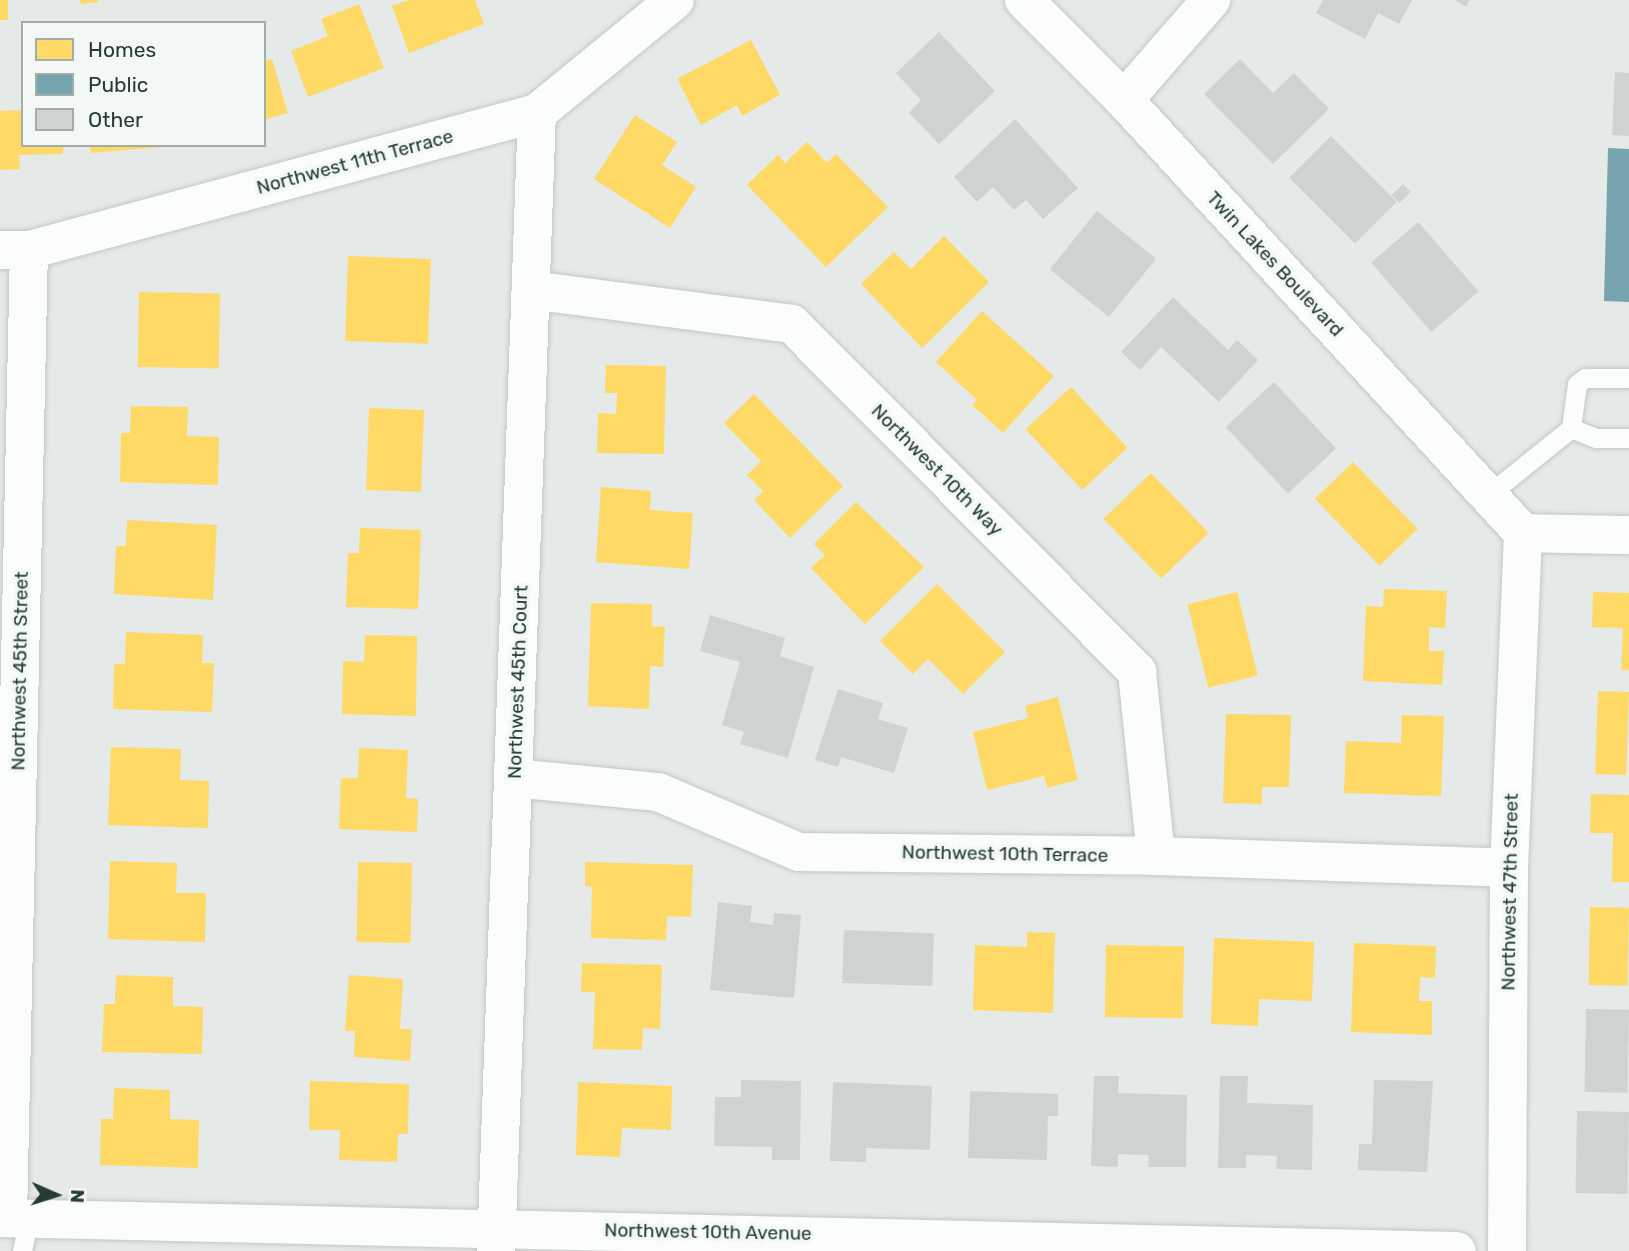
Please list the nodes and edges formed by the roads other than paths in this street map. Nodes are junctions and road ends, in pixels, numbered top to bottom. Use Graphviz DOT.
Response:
graph roads {
  1 [pos="675,0"];
  2 [pos="1024,0"];
  3 [pos="1211,0"];
  4 [pos="1124,100"];
  5 [pos="537,113"];
  6 [pos="14,250"];
  7 [pos="531,290"];
  8 [pos="1629,378"];
  9 [pos="1571,428"];
  10 [pos="1629,438"];
  11 [pos="1488,495"];
  12 [pos="1523,533"];
  13 [pos="1629,535"];
  14 [pos="514,778"];
  15 [pos="1156,856"];
  16 [pos="1509,868"];
  17 [pos="15,1226"];
  18 [pos="496,1240"];
  19 [pos="1003,1244"];
  20 [pos="1457,1251"];
  21 [pos="1507,1251"];
  1 -- 5 [label="street, Northwest 11th Terrace"];
  2 -- 4 [label="street, Twin Lakes Boulevard"];
  3 -- 4 [label="street"];
  4 -- 11 [label="street, Twin Lakes Boulevard"];
  5 -- 6 [label="street, Northwest 11th Terrace"];
  5 -- 7 [label="street, Northwest 45th Court"];
  6 -- 17 [label="street, Northwest 45th Street"];
  7 -- 14 [label="street, Northwest 45th Court"];
  7 -- 15 [label="street, Northwest 10th Way"];
  8 -- 9 [label="lane"];
  9 -- 10 [label="lane"];
  9 -- 11 [label="lane"];
  11 -- 12 [label="street, Twin Lakes Boulevard"];
  12 -- 13 [label="street"];
  12 -- 16 [label="street, Northwest 47th Street"];
  14 -- 15 [label="street, Northwest 10th Terrace"];
  14 -- 18 [label="street, Northwest 45th Court"];
  15 -- 16 [label="street, Northwest 10th Terrace"];
  16 -- 21 [label="street, Northwest 47th Street"];
  17 -- 18 [label="street, Northwest 10th Avenue"];
  18 -- 19 [label="street, Northwest 10th Avenue"];
  19 -- 20 [label="street, Northwest 10th Avenue"];
}
